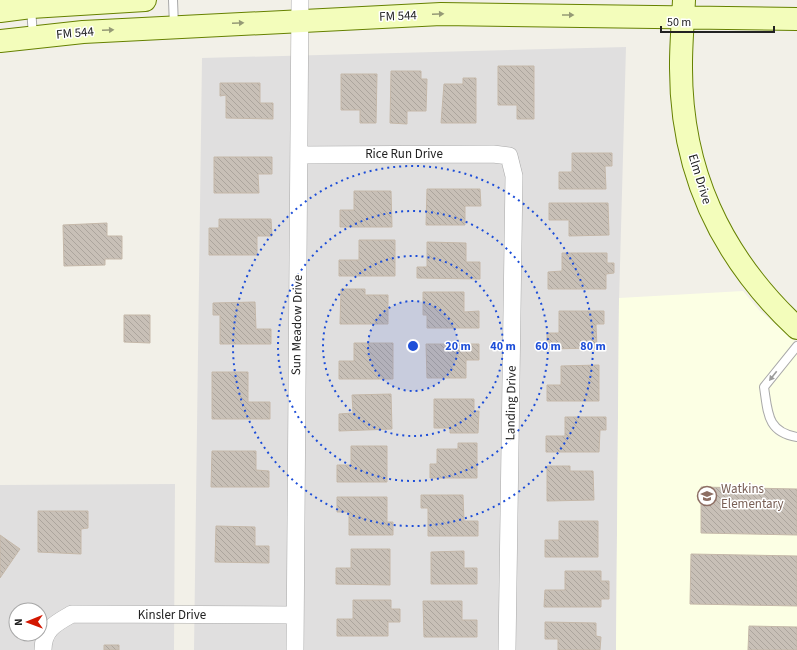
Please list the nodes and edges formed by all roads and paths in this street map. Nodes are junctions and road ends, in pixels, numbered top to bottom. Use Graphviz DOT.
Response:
graph roads {
  1 [pos="145,0"];
  2 [pos="173,0"];
  3 [pos="31,4"];
  4 [pos="684,8"];
  5 [pos="300,10"];
  6 [pos="0,11"];
  7 [pos="797,19"];
  8 [pos="174,27"];
  9 [pos="34,37"];
  10 [pos="0,41"];
  11 [pos="299,155"];
  12 [pos="509,156"];
  13 [pos="797,328"];
  14 [pos="797,346"];
  15 [pos="797,438"];
  16 [pos="294,615"];
  17 [pos="43,650"];
  18 [pos="295,650"];
  19 [pos="507,650"];
  1 -- 3 [label="main road"];
  2 -- 8 [label="lane"];
  3 -- 6 [label="main road"];
  3 -- 9 [label="lane"];
  5 -- 4 [label="main road, FM 544, one-way"];
  4 -- 7 [label="main road, FM 544"];
  4 -- 13 [label="main road, Elm Drive"];
  8 -- 5 [label="main road, FM 544, one-way"];
  5 -- 11 [label="street, Sun Meadow Drive"];
  9 -- 8 [label="main road, FM 544, one-way"];
  9 -- 10 [label="main road, FM 544"];
  11 -- 12 [label="street, Rice Run Drive"];
  11 -- 16 [label="street, Sun Meadow Drive"];
  12 -- 19 [label="street, Landing Drive"];
  14 -- 15 [label="lane, one-way"];
  16 -- 17 [label="street, Kinsler Drive"];
  16 -- 18 [label="street, Sun Meadow Drive"];
}
